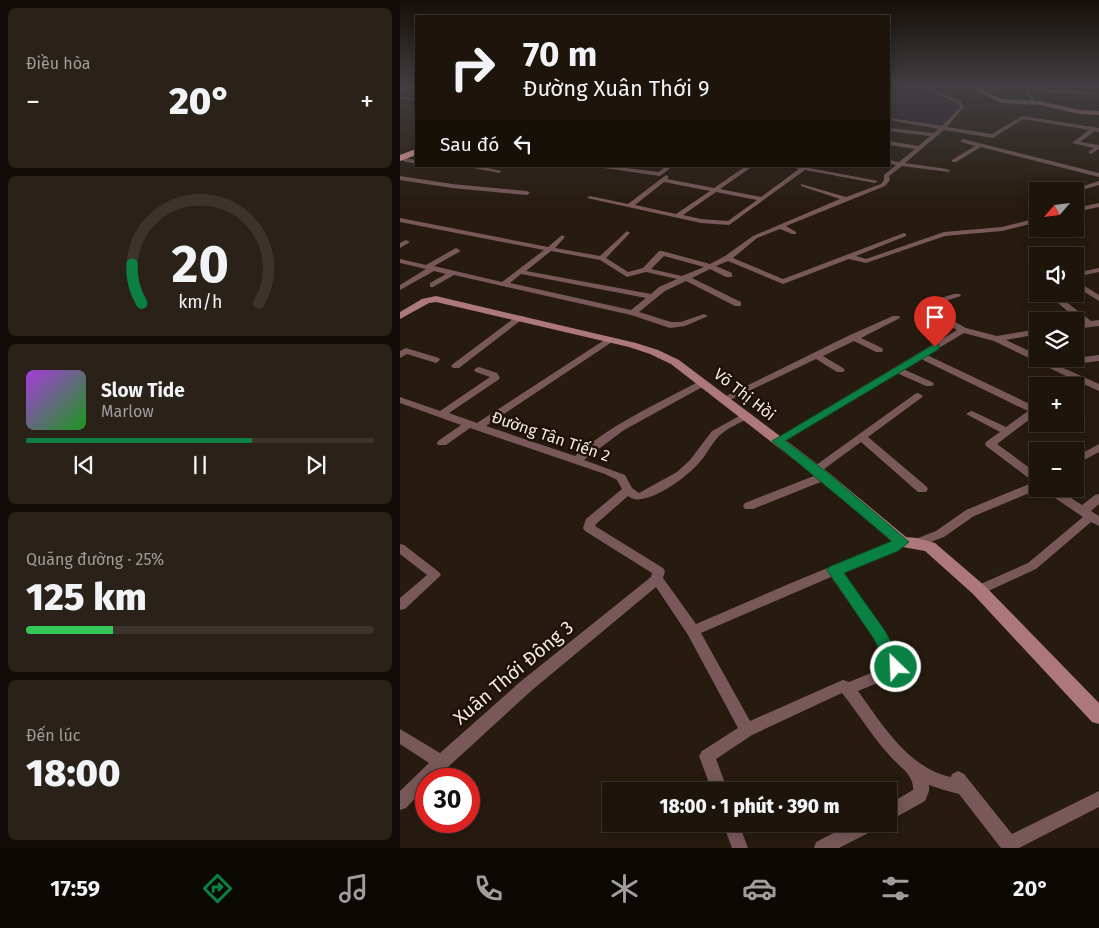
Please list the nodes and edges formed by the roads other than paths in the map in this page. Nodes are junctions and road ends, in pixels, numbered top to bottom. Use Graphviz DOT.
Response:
graph roads {
  1 [pos="927,125"];
  2 [pos="946,125"];
  3 [pos="1010,125"];
  4 [pos="1069,125"];
  5 [pos="944,127"];
  6 [pos="891,129"];
  7 [pos="1097,129"];
  8 [pos="933,136"];
  9 [pos="963,141"];
  10 [pos="890,143"];
  11 [pos="980,145"];
  12 [pos="918,148"];
  13 [pos="1092,152"];
  14 [pos="954,161"];
  15 [pos="890,162"];
  16 [pos="898,164"];
  17 [pos="473,167"];
  18 [pos="601,167"];
  19 [pos="669,167"];
  20 [pos="749,167"];
  21 [pos="806,167"];
  22 [pos="499,171"];
  23 [pos="947,172"];
  24 [pos="1099,175"];
  25 [pos="400,178"];
  26 [pos="875,181"];
  27 [pos="1099,183"];
  28 [pos="803,185"];
  29 [pos="1084,187"];
  30 [pos="716,190"];
  31 [pos="527,192"];
  32 [pos="590,198"];
  33 [pos="762,199"];
  34 [pos="846,199"];
  35 [pos="1099,205"];
  36 [pos="630,206"];
  37 [pos="1084,208"];
  38 [pos="679,215"];
  39 [pos="400,220"];
  40 [pos="1029,222"];
  41 [pos="780,226"];
  42 [pos="627,233"];
  43 [pos="794,233"];
  44 [pos="904,235"];
  45 [pos="562,237"];
  46 [pos="550,249"];
  47 [pos="456,250"];
  48 [pos="847,256"];
  49 [pos="602,258"];
  50 [pos="728,258"];
  51 [pos="400,261"];
  52 [pos="710,266"];
  53 [pos="430,268"];
  54 [pos="646,270"];
  55 [pos="1099,270"];
  56 [pos="452,272"];
  57 [pos="520,272"];
  58 [pos="1084,273"];
  59 [pos="729,275"];
  60 [pos="684,278"];
  61 [pos="504,284"];
  62 [pos="433,285"];
  63 [pos="400,288"];
  64 [pos="1084,288"];
  65 [pos="957,296"];
  66 [pos="652,298"];
  67 [pos="1099,299"];
  68 [pos="1061,302"];
  69 [pos="738,304"];
  70 [pos="633,313"];
  71 [pos="400,316"];
  72 [pos="704,316"];
  73 [pos="520,318"];
  74 [pos="896,318"];
  75 [pos="1099,323"];
  76 [pos="1089,324"];
  77 [pos="1084,325"];
  78 [pos="963,330"];
  79 [pos="1029,333"];
  80 [pos="853,337"];
  81 [pos="996,339"];
  82 [pos="609,340"];
  83 [pos="879,350"];
  84 [pos="400,355"];
  85 [pos="816,355"];
  86 [pos="1029,355"];
  87 [pos="921,356"];
  88 [pos="1099,358"];
  89 [pos="436,360"];
  90 [pos="1084,360"];
  91 [pos="456,366"];
  92 [pos="1056,367"];
  93 [pos="479,370"];
  94 [pos="840,370"];
  95 [pos="897,370"];
  96 [pos="1077,377"];
  97 [pos="1084,380"];
  98 [pos="703,383"];
  99 [pos="929,384"];
  100 [pos="1099,388"];
  101 [pos="918,396"];
  102 [pos="725,399"];
  103 [pos="400,400"];
  104 [pos="1029,406"];
  105 [pos="443,414"];
  106 [pos="971,414"];
  107 [pos="1029,414"];
  108 [pos="746,416"];
  109 [pos="475,425"];
  110 [pos="1007,431"];
  111 [pos="862,437"];
  112 [pos="777,441"];
  113 [pos="442,443"];
  114 [pos="1099,447"];
  115 [pos="1084,456"];
  116 [pos="576,460"];
  117 [pos="820,473"];
  118 [pos="1029,473"];
  119 [pos="1029,489"];
  120 [pos="628,490"];
  121 [pos="922,490"];
  122 [pos="1062,497"];
  123 [pos="1099,498"];
  124 [pos="749,506"];
  125 [pos="1091,516"];
  126 [pos="902,542"];
  127 [pos="917,543"];
  128 [pos="400,548"];
  129 [pos="834,570"];
  130 [pos="657,579"];
  131 [pos="979,590"];
  132 [pos="400,604"];
  133 [pos="693,631"];
  134 [pos="848,690"];
  135 [pos="1097,710"];
  136 [pos="747,730"];
  137 [pos="400,736"];
  138 [pos="440,762"];
  139 [pos="910,767"];
  140 [pos="717,782"];
  141 [pos="1099,799"];
  142 [pos="400,802"];
  143 [pos="897,809"];
  144 [pos="734,832"];
  145 [pos="853,832"];
  146 [pos="740,848"];
  147 [pos="822,848"];
  1 -- 5 [label="street"];
  2 -- 5 [label="street"];
  3 -- 5 [label="street"];
  4 -- 7 [label="street"];
  5 -- 8 [label="street"];
  6 -- 8 [label="street"];
  7 -- 13 [label="street"];
  8 -- 12 [label="street"];
  9 -- 11 [label="street"];
  10 -- 12 [label="street"];
  11 -- 14 [label="street"];
  11 -- 24 [label="street"];
  12 -- 16 [label="street"];
  15 -- 16 [label="street"];
  16 -- 23 [label="street"];
  16 -- 34 [label="street"];
  17 -- 22 [label="street"];
  18 -- 19 [label="street"];
  20 -- 30 [label="street"];
  21 -- 26 [label="street"];
  21 -- 33 [label="street"];
  25 -- 31 [label="street"];
  27 -- 29 [label="street"];
  28 -- 34 [label="street"];
  30 -- 33 [label="street"];
  30 -- 36 [label="street"];
  30 -- 38 [label="street"];
  32 -- 36 [label="street"];
  33 -- 38 [label="street"];
  34 -- 41 [label="street"];
  35 -- 37 [label="street"];
  36 -- 38 [label="street"];
  39 -- 46 [label="street"];
  40 -- 48 [label="street"];
  41 -- 43 [label="street"];
  41 -- 50 [label="street"];
  42 -- 49 [label="street"];
  44 -- 48 [label="street"];
  45 -- 46 [label="street"];
  46 -- 49 [label="street"];
  46 -- 57 [label="street"];
  47 -- 53 [label="street"];
  48 -- 50 [label="street"];
  49 -- 54 [label="street"];
  50 -- 52 [label="street"];
  51 -- 53 [label="street"];
  52 -- 54 [label="street"];
  52 -- 59 [label="street"];
  52 -- 60 [label="street"];
  53 -- 56 [label="street"];
  53 -- 63 [label="street"];
  54 -- 60 [label="street"];
  55 -- 58 [label="street"];
  56 -- 61 [label="street"];
  56 -- 62 [label="street"];
  57 -- 61 [label="street"];
  57 -- 66 [label="street"];
  60 -- 66 [label="street"];
  60 -- 69 [label="street"];
  61 -- 70 [label="street"];
  64 -- 67 [label="street"];
  65 -- 78 [label="street"];
  66 -- 70 [label="street"];
  68 -- 76 [label="street"];
  70 -- 72 [label="street"];
  71 -- 73 [label="street, Võ Thị Hồi"];
  73 -- 82 [label="street, Võ Thị Hồi"];
  73 -- 91 [label="street"];
  74 -- 80 [label="street"];
  75 -- 76 [label="street"];
  76 -- 77 [label="street"];
  78 -- 81 [label="street"];
  78 -- 87 [label="street"];
  79 -- 81 [label="street"];
  80 -- 83 [label="street"];
  80 -- 85 [label="street"];
  81 -- 86 [label="street"];
  82 -- 98 [label="street, Võ Thị Hồi"];
  82 -- 109 [label="street"];
  84 -- 89 [label="street"];
  85 -- 94 [label="street"];
  85 -- 102 [label="street"];
  87 -- 95 [label="street"];
  87 -- 104 [label="street"];
  88 -- 90 [label="street"];
  92 -- 96 [label="street"];
  93 -- 105 [label="street"];
  95 -- 99 [label="street"];
  95 -- 112 [label="street"];
  97 -- 100 [label="street"];
  98 -- 102 [label="street, Võ Thị Hồi"];
  98 -- 116 [label="street"];
  101 -- 111 [label="street"];
  102 -- 108 [label="street, Võ Thị Hồi"];
  103 -- 105 [label="street, Đường Tân Tiến 2"];
  105 -- 109 [label="street, Đường Tân Tiến 2"];
  106 -- 110 [label="street"];
  107 -- 110 [label="street"];
  108 -- 112 [label="street, Võ Thị Hồi"];
  108 -- 120 [label="street"];
  109 -- 113 [label="street"];
  109 -- 116 [label="street, Đường Tân Tiến 2"];
  110 -- 118 [label="street"];
  111 -- 117 [label="street"];
  111 -- 121 [label="street"];
  112 -- 117 [label="street, Võ Thị Hồi"];
  114 -- 115 [label="street"];
  116 -- 120 [label="street, Đường Tân Tiến 2"];
  117 -- 124 [label="street"];
  117 -- 126 [label="street, Võ Thị Hồi"];
  119 -- 127 [label="street"];
  120 -- 130 [label="street"];
  122 -- 125 [label="street"];
  123 -- 125 [label="street"];
  125 -- 131 [label="street"];
  126 -- 127 [label="street"];
  126 -- 129 [label="street"];
  127 -- 131 [label="street"];
  128 -- 132 [label="street"];
  129 -- 133 [label="street"];
  129 -- 134 [label="street"];
  130 -- 133 [label="street"];
  130 -- 138 [label="street, Xuân Thới Đông 3"];
  131 -- 135 [label="street"];
  133 -- 136 [label="street"];
  134 -- 136 [label="street"];
  134 -- 139 [label="street"];
  136 -- 140 [label="street"];
  137 -- 138 [label="street"];
  138 -- 142 [label="street, Xuân Thới Đông 3"];
  139 -- 141 [label="street"];
  139 -- 143 [label="street"];
  144 -- 146 [label="street"];
  145 -- 147 [label="street"];
}
